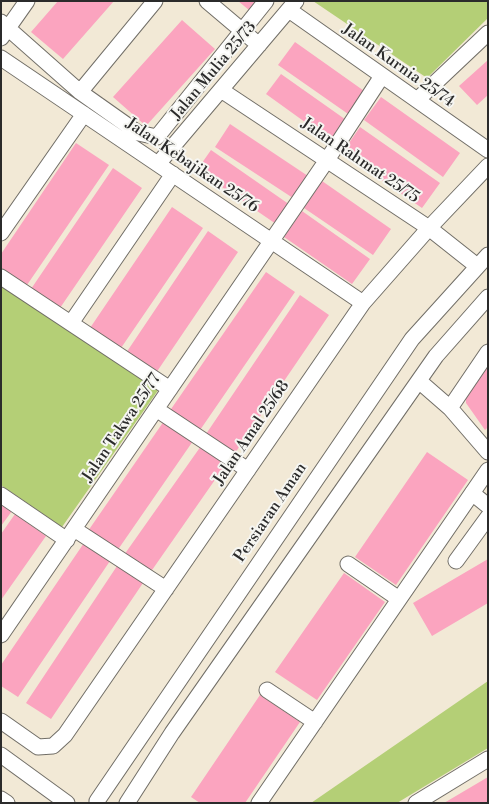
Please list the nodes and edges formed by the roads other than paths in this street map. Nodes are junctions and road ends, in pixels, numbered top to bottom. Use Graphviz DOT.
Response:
graph roads {
  1 [pos="27,1"];
  2 [pos="155,1"];
  3 [pos="207,1"];
  4 [pos="266,1"];
  5 [pos="292,6"];
  6 [pos="4,29"];
  7 [pos="241,30"];
  8 [pos="488,33"];
  9 [pos="259,45"];
  10 [pos="1,58"];
  11 [pos="382,76"];
  12 [pos="221,90"];
  13 [pos="80,92"];
  14 [pos="417,100"];
  15 [pos="84,114"];
  16 [pos="488,150"];
  17 [pos="327,160"];
  18 [pos="158,164"];
  19 [pos="488,166"];
  20 [pos="173,174"];
  21 [pos="429,228"];
  22 [pos="1,233"];
  23 [pos="271,241"];
  24 [pos="488,255"];
  25 [pos="477,266"];
  26 [pos="1,277"];
  27 [pos="488,297"];
  28 [pos="363,304"];
  29 [pos="71,323"];
  30 [pos="488,352"];
  31 [pos="419,381"];
  32 [pos="170,389"];
  33 [pos="450,408"];
  34 [pos="156,409"];
  35 [pos="487,448"];
  36 [pos="248,470"];
  37 [pos="488,470"];
  38 [pos="472,493"];
  39 [pos="1,495"];
  40 [pos="488,506"];
  41 [pos="488,517"];
  42 [pos="70,535"];
  43 [pos="456,560"];
  44 [pos="348,564"];
  45 [pos="166,589"];
  46 [pos="399,599"];
  47 [pos="1,635"];
  48 [pos="267,690"];
  49 [pos="1,721"];
  50 [pos="149,722"];
  51 [pos="315,722"];
  52 [pos="172,733"];
  53 [pos="1,755"];
  54 [pos="488,759"];
  55 [pos="1,799"];
  56 [pos="131,799"];
  57 [pos="58,800"];
  58 [pos="421,801"];
  59 [pos="98,802"];
  60 [pos="7,803"];
  61 [pos="259,803"];
  1 -- 6 [label="street"];
  2 -- 13 [label="street"];
  3 -- 7 [label="street"];
  4 -- 7 [label="street"];
  5 -- 9 [label="street, Jalan Mulia 25/73"];
  5 -- 11 [label="street, Jalan Kurnia 25/74"];
  6 -- 13 [label="street"];
  7 -- 9 [label="street"];
  7 -- 13 [label="street"];
  8 -- 14 [label="street"];
  9 -- 12 [label="street, Jalan Mulia 25/73"];
  10 -- 15 [label="street, Jalan Kebajikan 25/76"];
  11 -- 14 [label="street, Jalan Kurnia 25/74"];
  11 -- 17 [label="street, Jalan Takwa 25/77"];
  12 -- 17 [label="street, Jalan Rahmat 25/75"];
  12 -- 18 [label="street, Jalan Mulia 25/73"];
  14 -- 16 [label="street, Jalan Kurnia 25/74"];
  15 -- 18 [label="street, Jalan Kebajikan 25/76"];
  15 -- 22 [label="street"];
  17 -- 21 [label="street, Jalan Rahmat 25/75"];
  17 -- 23 [label="street, Jalan Takwa 25/77"];
  18 -- 20 [label="street, Jalan Kebajikan 25/76"];
  19 -- 21 [label="street, Jalan Amal 25/68"];
  20 -- 23 [label="street, Jalan Kebajikan 25/76"];
  20 -- 29 [label="street"];
  21 -- 25 [label="street, Jalan Rahmat 25/75"];
  21 -- 28 [label="street, Jalan Amal 25/68"];
  23 -- 28 [label="street, Jalan Kebajikan 25/76"];
  23 -- 32 [label="street, Jalan Takwa 25/77"];
  24 -- 25 [label="street, Persiaran Aman"];
  25 -- 50 [label="street, Persiaran Aman"];
  26 -- 29 [label="street"];
  27 -- 31 [label="street"];
  28 -- 36 [label="street, Jalan Amal 25/68"];
  29 -- 32 [label="street"];
  30 -- 33 [label="street"];
  31 -- 33 [label="street"];
  31 -- 52 [label="street"];
  32 -- 34 [label="street, Jalan Takwa 25/77"];
  33 -- 35 [label="street"];
  34 -- 36 [label="street"];
  34 -- 42 [label="street, Jalan Takwa 25/77"];
  36 -- 45 [label="street, Jalan Amal 25/68"];
  37 -- 38 [label="street"];
  38 -- 40 [label="street"];
  38 -- 46 [label="street"];
  39 -- 42 [label="street"];
  41 -- 43 [label="street"];
  42 -- 45 [label="street"];
  42 -- 47 [label="street, Jalan Takwa 25/77"];
  44 -- 46 [label="street"];
  45 -- 49 [label="street, Jalan Amal 25/68"];
  46 -- 51 [label="street"];
  48 -- 51 [label="street"];
  50 -- 52 [label="street"];
  50 -- 59 [label="street, Persiaran Aman"];
  51 -- 61 [label="street"];
  52 -- 56 [label="street"];
  53 -- 57 [label="street"];
  54 -- 58 [label="street"];
  55 -- 60 [label="street"];
}
